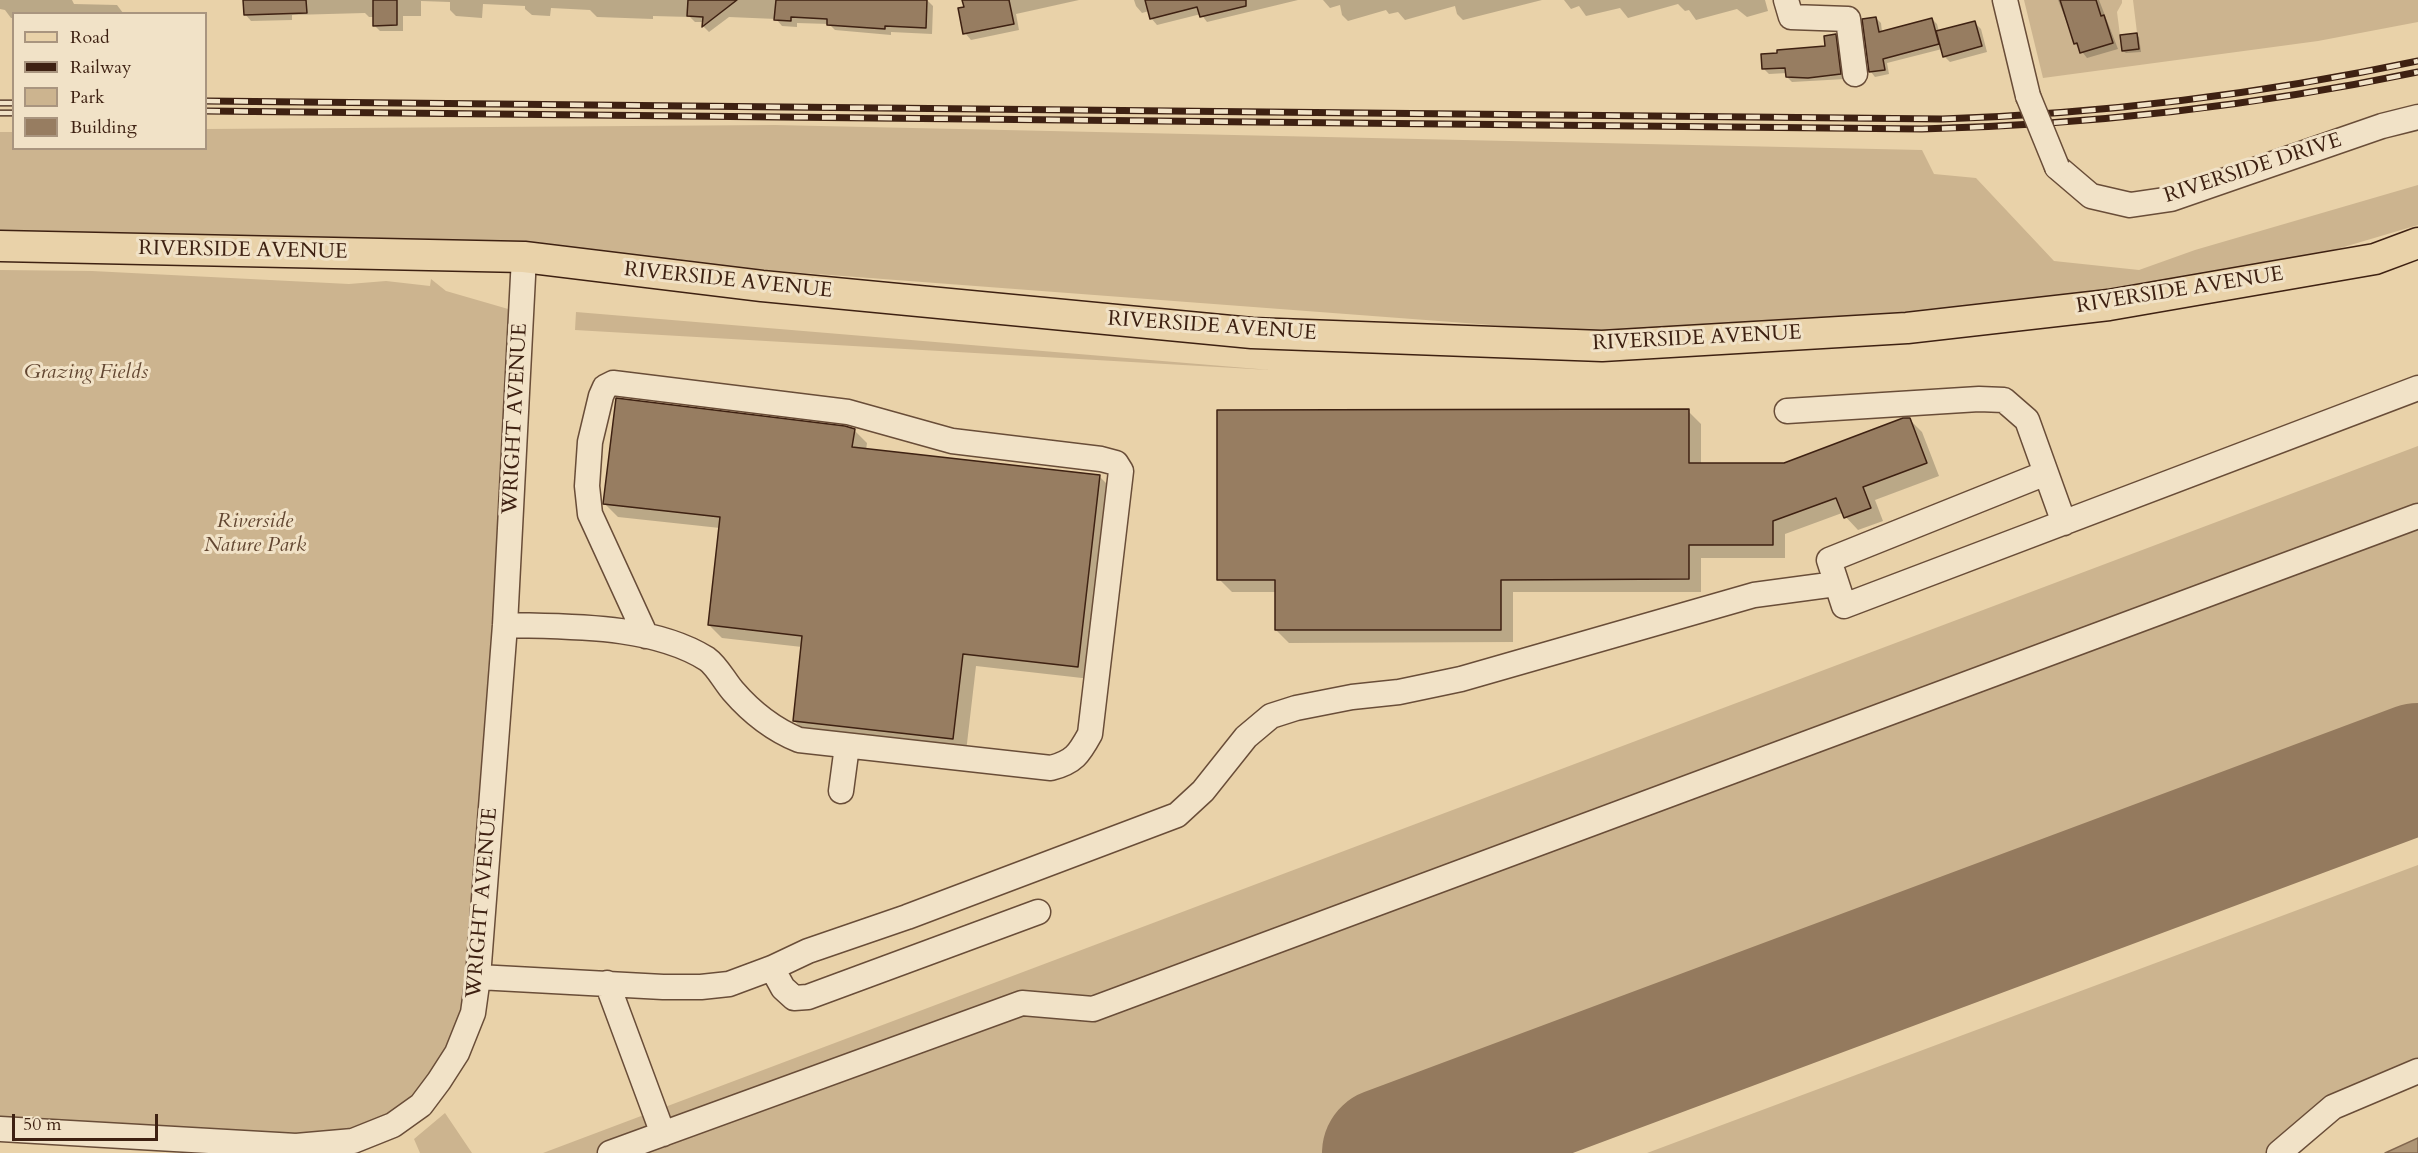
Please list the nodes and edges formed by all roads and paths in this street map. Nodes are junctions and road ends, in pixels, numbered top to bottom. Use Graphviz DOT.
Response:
graph roads {
  1 [pos="1786,0"];
  2 [pos="2005,0"];
  3 [pos="1856,74"];
  4 [pos="2418,117"];
  5 [pos="2418,243"];
  6 [pos="0,246"];
  7 [pos="524,257"];
  8 [pos="2418,388"];
  9 [pos="1787,411"];
  10 [pos="2046,473"];
  11 [pos="2418,516"];
  12 [pos="2064,523"];
  13 [pos="1836,584"];
  14 [pos="505,625"];
  15 [pos="646,636"];
  16 [pos="847,746"];
  17 [pos="842,791"];
  18 [pos="1038,912"];
  19 [pos="772,968"];
  20 [pos="478,977"];
  21 [pos="607,983"];
  22 [pos="2418,1071"];
  23 [pos="0,1129"];
  24 [pos="663,1134"];
  25 [pos="158,1146"];
  26 [pos="610,1153"];
  27 [pos="2279,1153"];
  1 -- 3 [label="street"];
  2 -- 4 [label="street, RIVERSIDE DRIVE, bridge"];
  5 -- 7 [label="main road, RIVERSIDE AVENUE"];
  6 -- 7 [label="main road, RIVERSIDE AVENUE"];
  7 -- 14 [label="street, WRIGHT AVENUE"];
  8 -- 12 [label="street"];
  9 -- 10 [label="street"];
  10 -- 12 [label="street"];
  10 -- 13 [label="street"];
  11 -- 24 [label="street"];
  12 -- 13 [label="street"];
  13 -- 19 [label="street"];
  14 -- 15 [label="street"];
  14 -- 20 [label="street, WRIGHT AVENUE"];
  15 -- 16 [label="street"];
  15 -- 16 [label="street"];
  16 -- 17 [label="street"];
  18 -- 19 [label="street"];
  19 -- 21 [label="street"];
  20 -- 21 [label="street"];
  20 -- 25 [label="street, WRIGHT AVENUE"];
  21 -- 24 [label="street"];
  22 -- 27 [label="street"];
  23 -- 25 [label="street, WRIGHT AVENUE"];
  24 -- 26 [label="street"];
}
